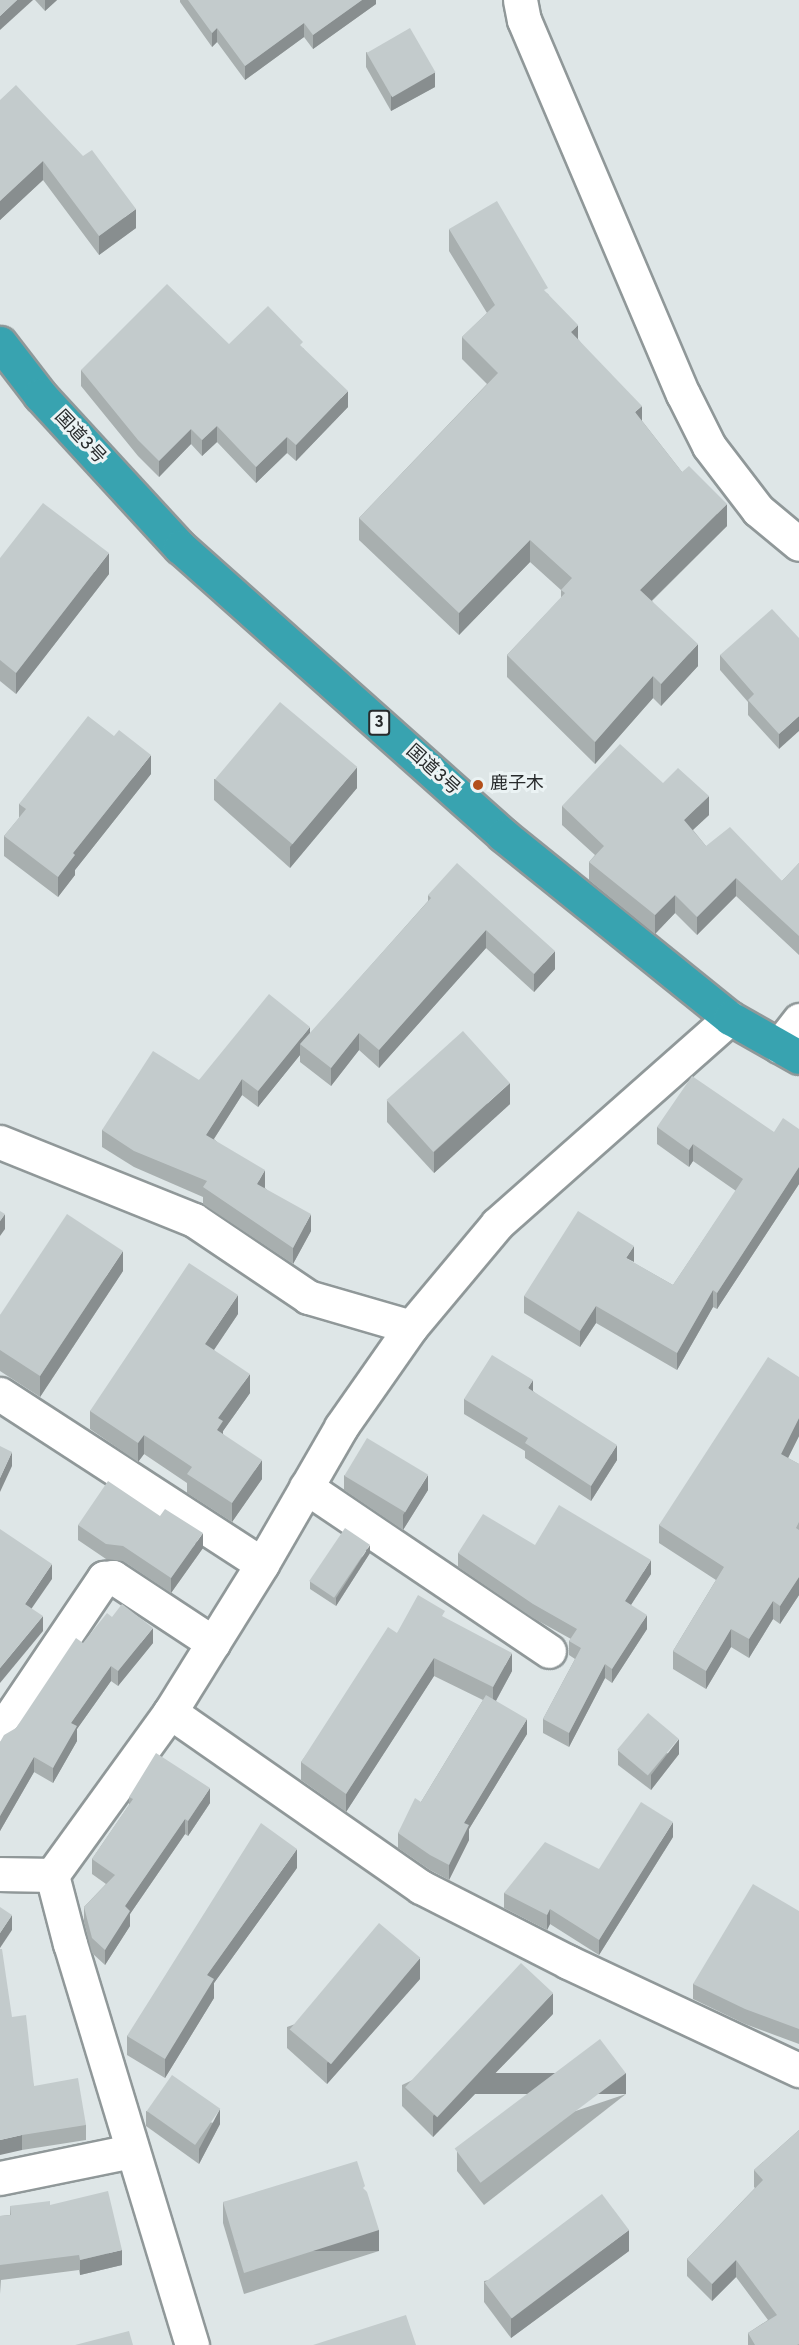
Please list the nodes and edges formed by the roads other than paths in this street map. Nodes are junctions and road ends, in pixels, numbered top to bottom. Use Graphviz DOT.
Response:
graph roads {
  1 [pos="520,0"];
  2 [pos="0,343"];
  3 [pos="799,544"];
  4 [pos="730,1018"];
  5 [pos="799,1020"];
  6 [pos="789,1052"];
  7 [pos="0,1142"];
  8 [pos="411,1327"];
  9 [pos="0,1394"];
  10 [pos="306,1487"];
  11 [pos="262,1564"];
  12 [pos="213,1643"];
  13 [pos="549,1651"];
  14 [pos="170,1712"];
  15 [pos="0,1732"];
  16 [pos="0,1874"];
  17 [pos="52,1875"];
  18 [pos="799,2070"];
  19 [pos="131,2151"];
  20 [pos="0,2178"];
  21 [pos="192,2345"];
  1 -- 3 [label="street"];
  2 -- 4 [label="highway, 国道3号 / 3"];
  4 -- 6 [label="highway, 国道3号 / 3"];
  4 -- 8 [label="street"];
  5 -- 6 [label="street"];
  7 -- 8 [label="street"];
  8 -- 10 [label="street"];
  9 -- 11 [label="street"];
  10 -- 11 [label="street"];
  10 -- 13 [label="street"];
  11 -- 12 [label="street"];
  12 -- 14 [label="street"];
  12 -- 15 [label="street"];
  14 -- 17 [label="street"];
  14 -- 18 [label="street"];
  16 -- 17 [label="street"];
  17 -- 19 [label="street"];
  19 -- 20 [label="street"];
  19 -- 21 [label="street"];
}
